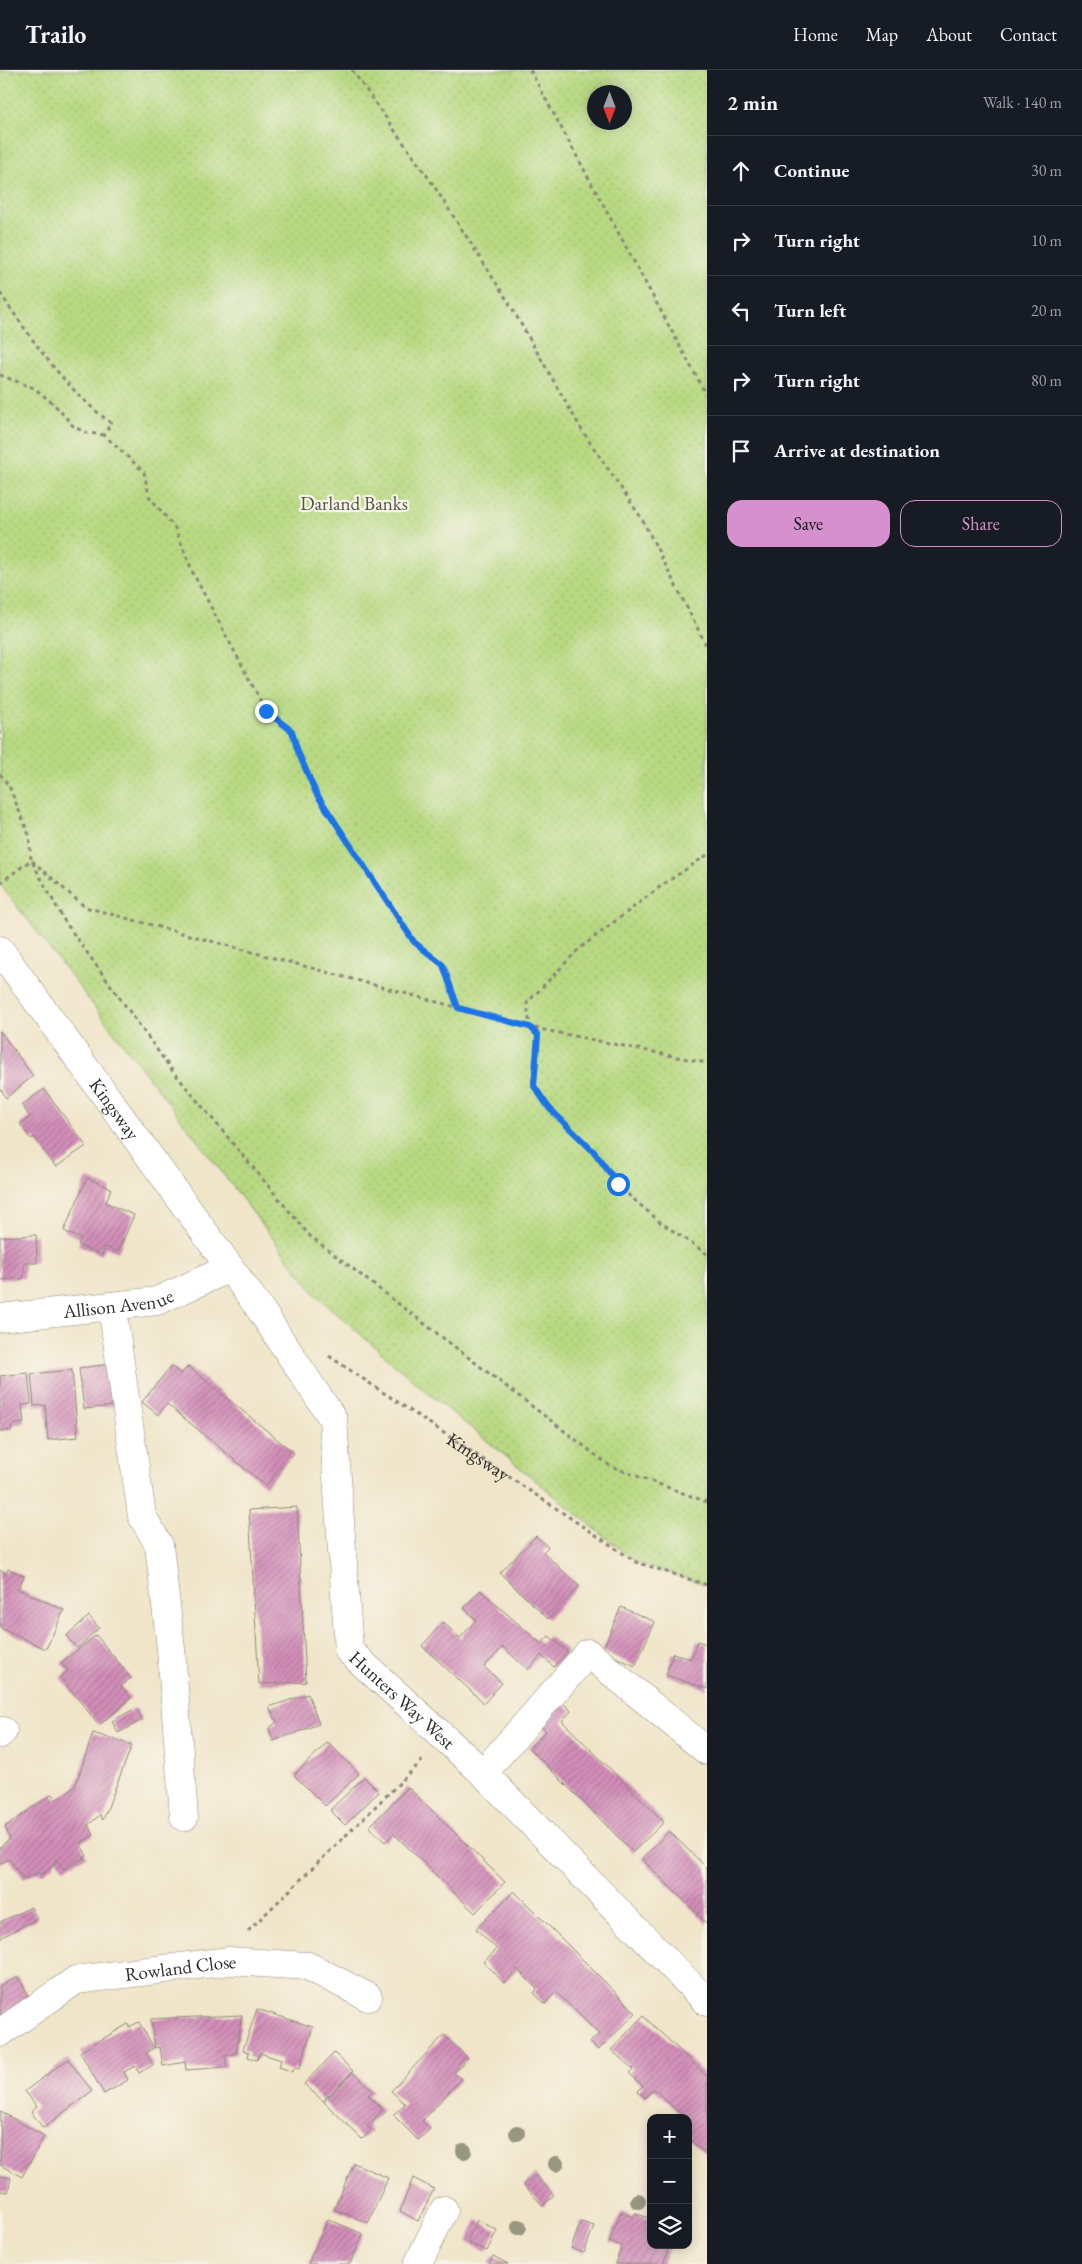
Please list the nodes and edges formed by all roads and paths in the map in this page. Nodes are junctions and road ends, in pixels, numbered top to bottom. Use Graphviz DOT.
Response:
graph roads {
  1 [pos="352,70"];
  2 [pos="530,70"];
  3 [pos="0,293"];
  4 [pos="0,375"];
  5 [pos="707,396"];
  6 [pos="104,436"];
  7 [pos="707,647"];
  8 [pos="0,731"];
  9 [pos="0,740"];
  10 [pos="0,774"];
  11 [pos="707,855"];
  12 [pos="31,860"];
  13 [pos="0,883"];
  14 [pos="0,950"];
  15 [pos="458,1008"];
  16 [pos="530,1027"];
  17 [pos="707,1063"];
  18 [pos="707,1254"];
  19 [pos="230,1268"];
  20 [pos="112,1306"];
  21 [pos="0,1318"];
  22 [pos="325,1353"];
  23 [pos="707,1502"];
  24 [pos="707,1585"];
  25 [pos="444,1739"];
  26 [pos="707,1751"];
  27 [pos="483,1773"];
  28 [pos="184,1817"];
  29 [pos="217,1962"];
  30 [pos="368,1997"];
  31 [pos="707,2002"];
  32 [pos="0,2033"];
  33 [pos="444,2210"];
  34 [pos="418,2264"];
  1 -- 7 [label="path"];
  2 -- 5 [label="path"];
  3 -- 6 [label="path"];
  4 -- 6 [label="path"];
  6 -- 15 [label="path"];
  8 -- 9 [label="path"];
  10 -- 12 [label="path"];
  11 -- 16 [label="path"];
  12 -- 13 [label="path"];
  12 -- 15 [label="path"];
  12 -- 23 [label="path"];
  14 -- 19 [label="street, Kingsway"];
  15 -- 16 [label="path"];
  16 -- 17 [label="path"];
  16 -- 18 [label="path"];
  19 -- 20 [label="street, Allison Avenue"];
  19 -- 25 [label="street, Hunters Way West"];
  20 -- 21 [label="street, Allison Avenue"];
  20 -- 28 [label="street"];
  22 -- 24 [label="path, Kingsway"];
  25 -- 27 [label="street, Hunters Way West"];
  25 -- 29 [label="path"];
  26 -- 27 [label="street"];
  27 -- 31 [label="street, Hunters Way West"];
  29 -- 30 [label="street, Rowland Close"];
  29 -- 32 [label="street, Rowland Close"];
  33 -- 34 [label="street"];
}
